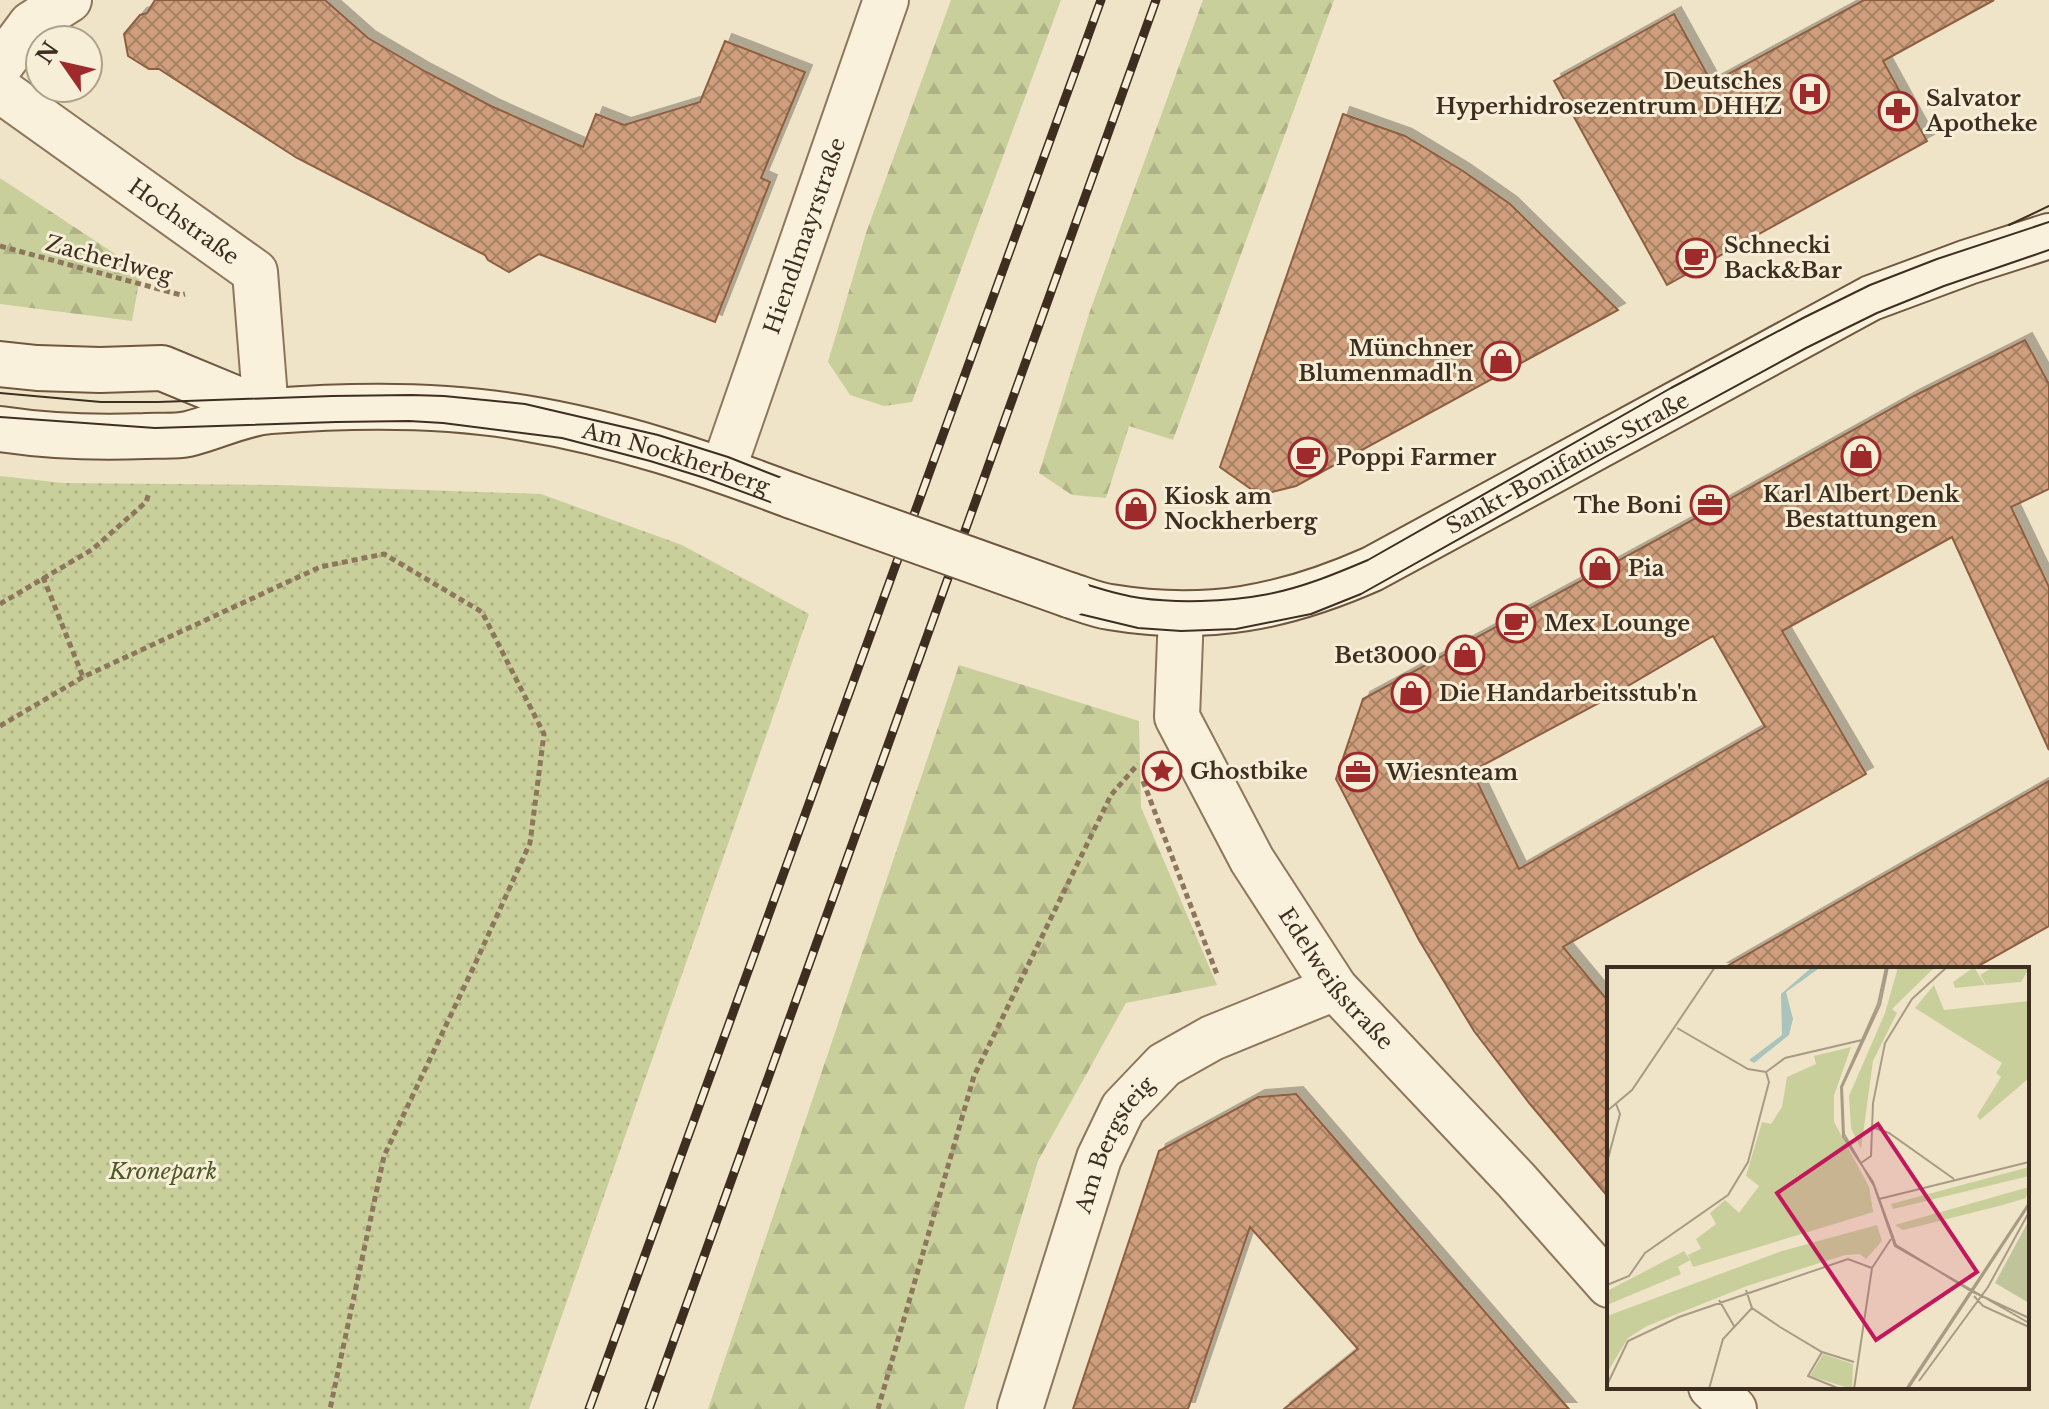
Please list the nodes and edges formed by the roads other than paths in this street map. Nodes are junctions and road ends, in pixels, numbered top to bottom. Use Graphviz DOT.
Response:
graph roads {
  1 [pos="69,0"];
  2 [pos="886,0"];
  3 [pos="0,66"];
  4 [pos="0,90"];
  5 [pos="2049,236"];
  6 [pos="0,364"];
  7 [pos="266,411"];
  8 [pos="0,429"];
  9 [pos="723,470"];
  10 [pos="1069,595"];
  11 [pos="1181,614"];
  12 [pos="1335,988"];
  13 [pos="1607,1283"];
  14 [pos="1713,1389"];
  15 [pos="1020,1409"];
  16 [pos="1734,1409"];
  1 -- 3 [label="street"];
  2 -- 9 [label="street, Hiendlmayrstraße"];
  4 -- 7 [label="street, Hochstraße"];
  5 -- 11 [label="street, Sankt-Bonifatius-Straße"];
  6 -- 7 [label="street, Am Nockherberg"];
  7 -- 8 [label="street, Am Nockherberg"];
  7 -- 9 [label="street, Am Nockherberg"];
  9 -- 10 [label="street, Am Nockherberg, bridge"];
  10 -- 11 [label="street, Sankt-Bonifatius-Straße"];
  11 -- 12 [label="street, Edelweißstraße"];
  12 -- 13 [label="street, Edelweißstraße"];
  12 -- 15 [label="street, Am Bergsteig"];
  14 -- 16 [label="street"];
}
